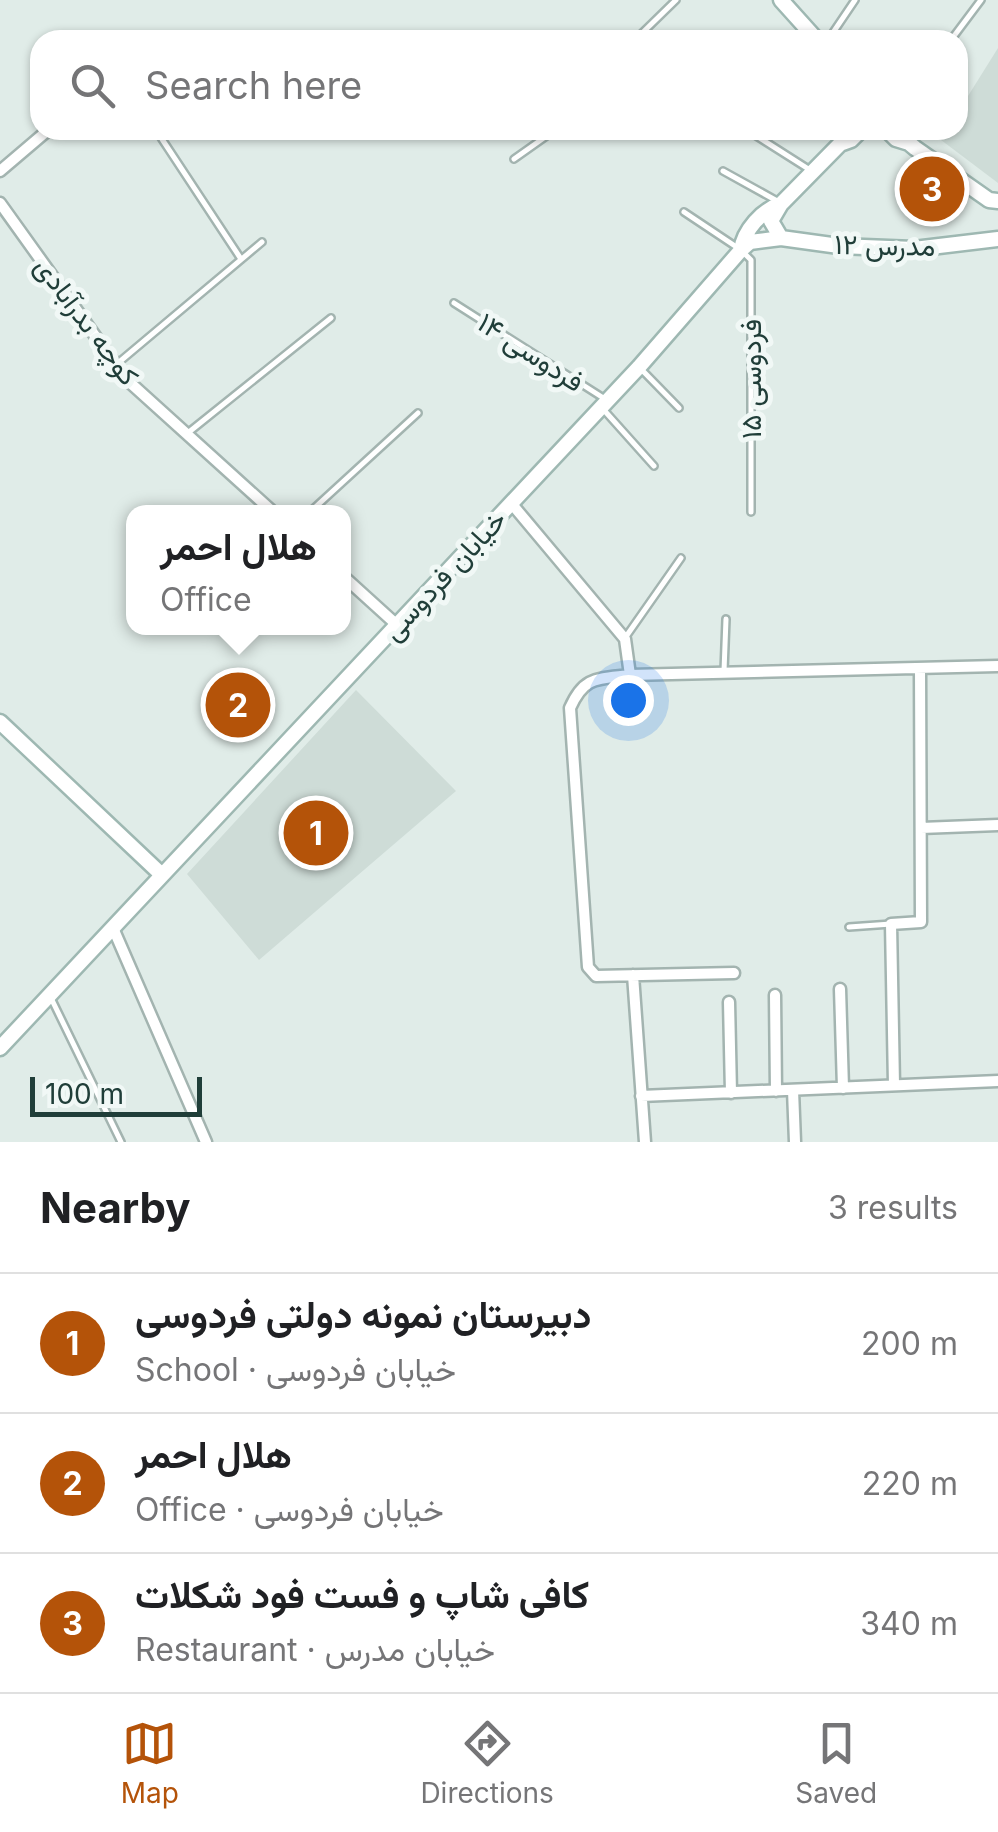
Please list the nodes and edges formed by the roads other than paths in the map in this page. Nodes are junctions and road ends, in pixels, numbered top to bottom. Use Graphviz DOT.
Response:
graph roads {
  1 [pos="676,0"];
  2 [pos="781,0"];
  3 [pos="854,0"];
  4 [pos="981,0"];
  5 [pos="645,30"];
  6 [pos="808,30"];
  7 [pos="834,30"];
  8 [pos="958,30"];
  9 [pos="36,140"];
  10 [pos="163,140"];
  11 [pos="541,140"];
  12 [pos="762,140"];
  13 [pos="840,140"];
  14 [pos="912,140"];
  15 [pos="514,159"];
  16 [pos="0,171"];
  17 [pos="722,171"];
  18 [pos="812,172"];
  19 [pos="993,200"];
  20 [pos="0,203"];
  21 [pos="781,204"];
  22 [pos="684,212"];
  23 [pos="998,214"];
  24 [pos="995,236"];
  25 [pos="781,238"];
  26 [pos="262,242"];
  27 [pos="740,250"];
  28 [pos="241,260"];
  29 [pos="454,302"];
  30 [pos="331,318"];
  31 [pos="116,364"];
  32 [pos="639,366"];
  33 [pos="604,404"];
  34 [pos="679,408"];
  35 [pos="418,413"];
  36 [pos="186,434"];
  37 [pos="654,466"];
  38 [pos="511,503"];
  39 [pos="265,505"];
  40 [pos="318,505"];
  41 [pos="752,512"];
  42 [pos="681,558"];
  43 [pos="351,583"];
  44 [pos="726,620"];
  45 [pos="397,625"];
  46 [pos="625,639"];
  47 [pos="998,666"];
  48 [pos="920,668"];
  49 [pos="724,670"];
  50 [pos="630,675"];
  51 [pos="0,722"];
  52 [pos="998,826"];
  53 [pos="921,828"];
  54 [pos="162,875"];
  55 [pos="891,924"];
  56 [pos="849,926"];
  57 [pos="113,928"];
  58 [pos="734,973"];
  59 [pos="633,975"];
  60 [pos="840,988"];
  61 [pos="775,994"];
  62 [pos="50,996"];
  63 [pos="729,1002"];
  64 [pos="0,1048"];
  65 [pos="998,1081"];
  66 [pos="894,1086"];
  67 [pos="843,1088"];
  68 [pos="776,1090"];
  69 [pos="793,1090"];
  70 [pos="731,1092"];
  71 [pos="641,1096"];
  72 [pos="122,1142"];
  73 [pos="206,1142"];
  74 [pos="644,1142"];
  75 [pos="795,1142"];
  1 -- 5 [label="lane"];
  2 -- 6 [label="street"];
  3 -- 7 [label="lane"];
  4 -- 8 [label="lane"];
  9 -- 16 [label="street"];
  10 -- 28 [label="lane"];
  11 -- 15 [label="lane"];
  12 -- 18 [label="lane"];
  13 -- 18 [label="street, خیابان فردوسی"];
  14 -- 19 [label="street"];
  17 -- 21 [label="lane"];
  18 -- 21 [label="street, خیابان فردوسی"];
  19 -- 23 [label="street"];
  20 -- 31 [label="street, کوچه بدرآبادی"];
  21 -- 25 [label="street"];
  21 -- 27 [label="street, خیابان فردوسی"];
  22 -- 27 [label="lane"];
  24 -- 25 [label="street, مدرس ۱۲"];
  25 -- 27 [label="street"];
  26 -- 28 [label="lane"];
  27 -- 32 [label="street, خیابان فردوسی"];
  27 -- 41 [label="lane, فردوسی ۱۵"];
  28 -- 31 [label="lane"];
  29 -- 33 [label="lane, فردوسی ۱۴"];
  30 -- 36 [label="lane"];
  31 -- 36 [label="street, کوچه بدرآبادی"];
  32 -- 33 [label="street, خیابان فردوسی"];
  32 -- 34 [label="lane"];
  33 -- 37 [label="lane, فردوسی ۱۴"];
  33 -- 38 [label="street, خیابان فردوسی"];
  35 -- 40 [label="lane"];
  36 -- 39 [label="street, کوچه بدرآبادی"];
  38 -- 45 [label="street, خیابان فردوسی"];
  38 -- 46 [label="street"];
  42 -- 46 [label="lane"];
  43 -- 45 [label="street"];
  44 -- 49 [label="lane"];
  45 -- 54 [label="street, خیابان فردوسی"];
  46 -- 50 [label="street"];
  47 -- 48 [label="street"];
  48 -- 49 [label="street"];
  48 -- 53 [label="street"];
  49 -- 50 [label="street"];
  50 -- 59 [label="street"];
  51 -- 54 [label="street"];
  52 -- 53 [label="street"];
  53 -- 55 [label="street"];
  54 -- 57 [label="street, خیابان فردوسی"];
  55 -- 56 [label="lane"];
  55 -- 66 [label="street"];
  57 -- 62 [label="street, خیابان فردوسی"];
  57 -- 73 [label="street"];
  58 -- 59 [label="street"];
  59 -- 71 [label="street"];
  60 -- 67 [label="street"];
  61 -- 68 [label="street"];
  62 -- 64 [label="street, خیابان فردوسی"];
  62 -- 72 [label="lane"];
  63 -- 70 [label="street"];
  65 -- 66 [label="street"];
  66 -- 67 [label="street"];
  67 -- 69 [label="street"];
  68 -- 69 [label="street"];
  68 -- 70 [label="street"];
  69 -- 75 [label="street"];
  70 -- 71 [label="street"];
  71 -- 74 [label="street"];
}
